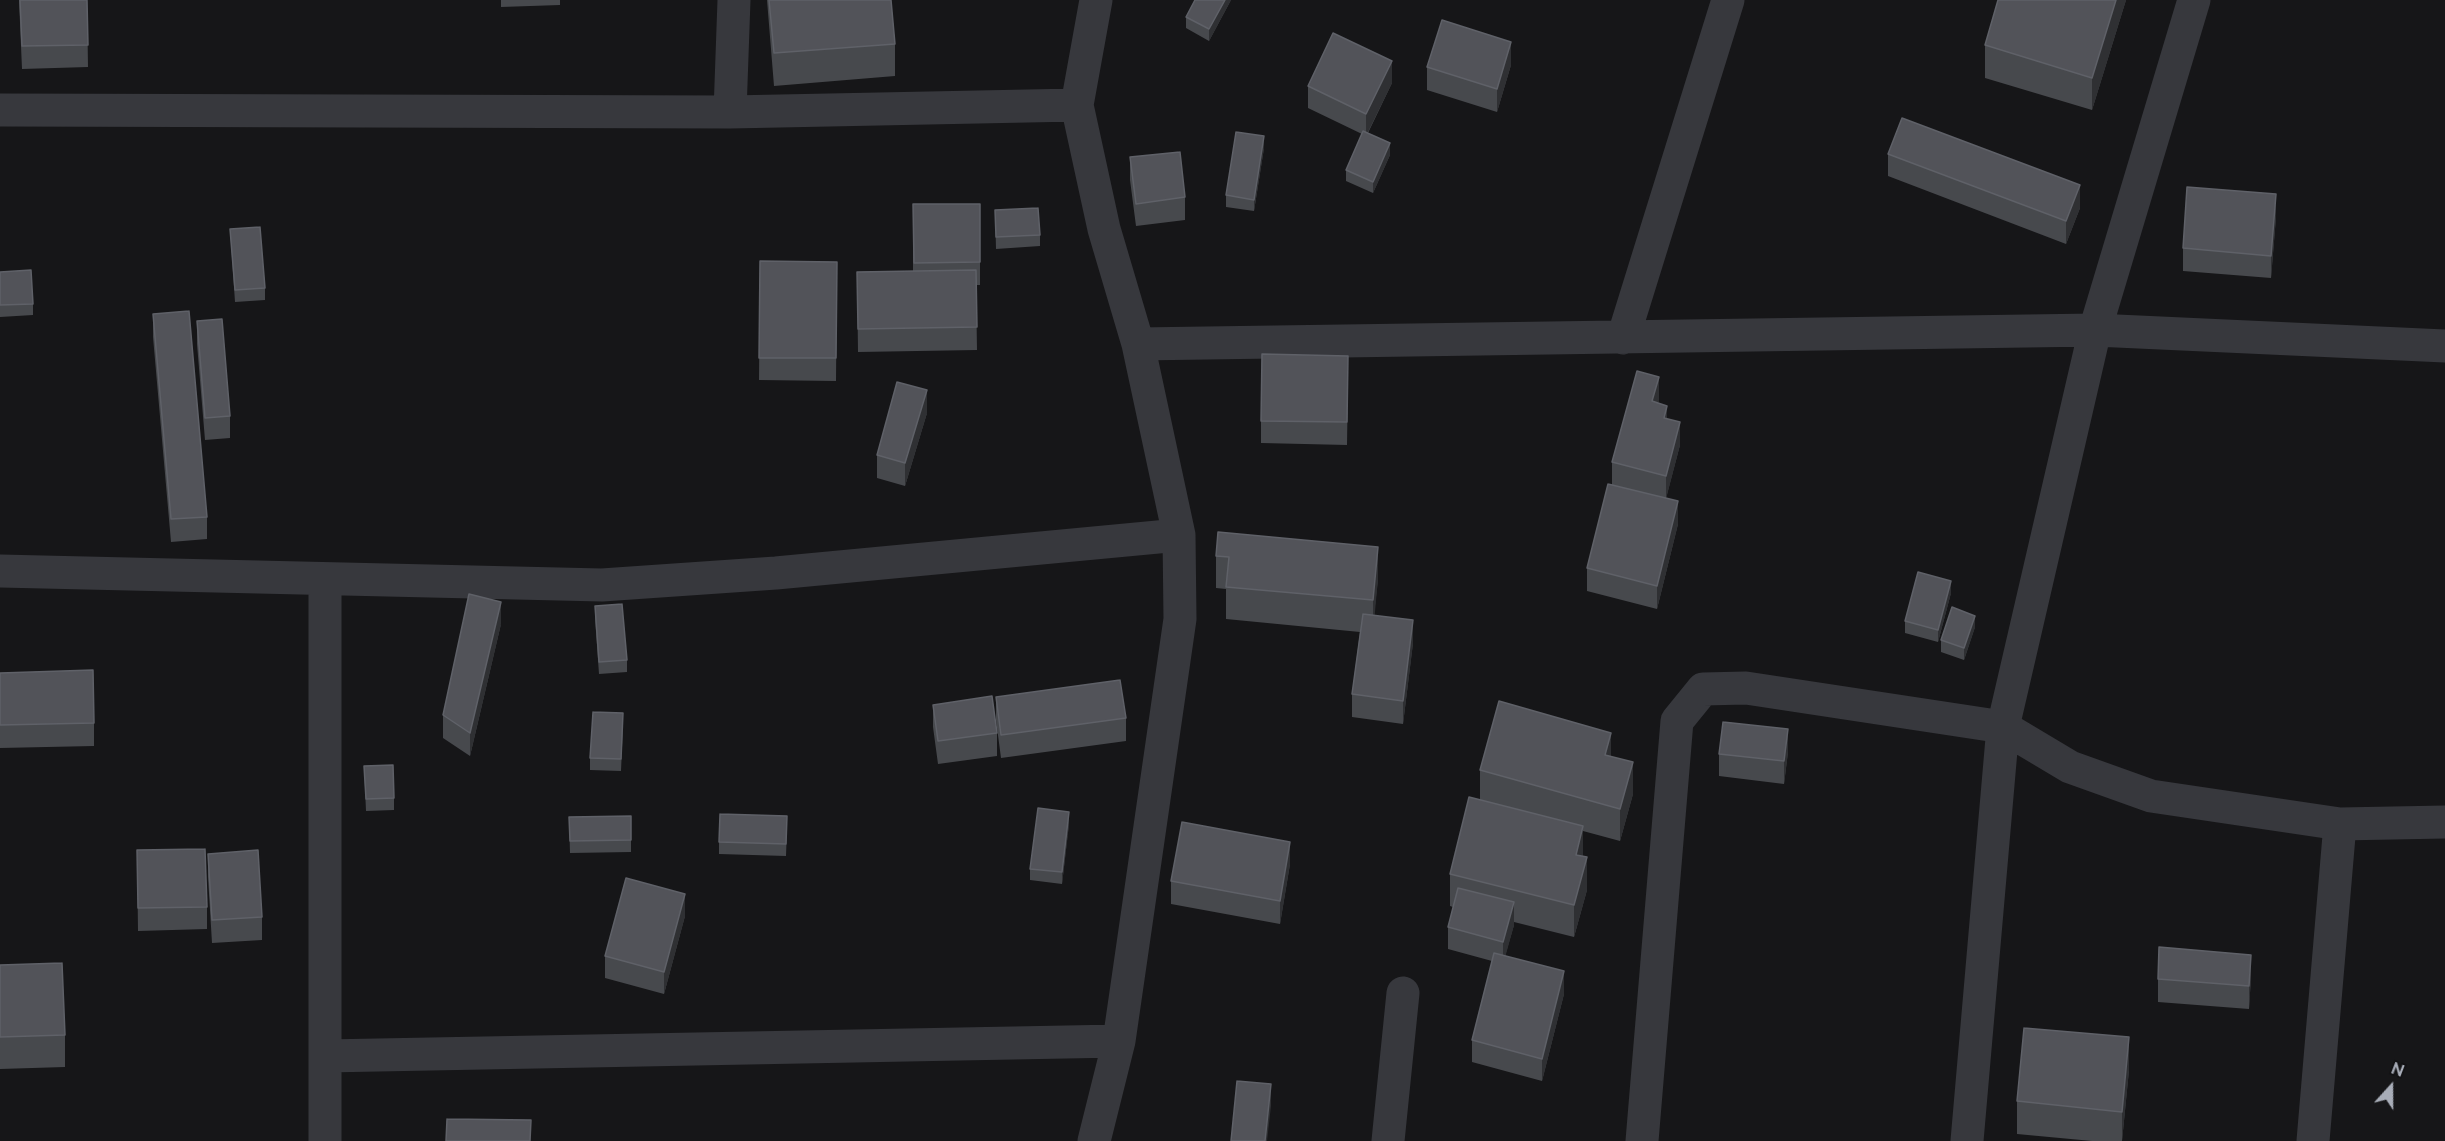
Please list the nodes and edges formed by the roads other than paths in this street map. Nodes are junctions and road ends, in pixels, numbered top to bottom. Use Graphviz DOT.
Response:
graph roads {
  1 [pos="734,0"];
  2 [pos="1096,0"];
  3 [pos="1728,0"];
  4 [pos="2194,0"];
  5 [pos="1077,105"];
  6 [pos="0,110"];
  7 [pos="730,112"];
  8 [pos="2095,330"];
  9 [pos="1623,338"];
  10 [pos="1138,344"];
  11 [pos="2445,346"];
  12 [pos="1179,535"];
  13 [pos="0,571"];
  14 [pos="325,579"];
  15 [pos="2003,727"];
  16 [pos="2443,816"];
  17 [pos="2340,824"];
  18 [pos="1403,993"];
  19 [pos="1119,1041"];
  20 [pos="326,1056"];
  21 [pos="325,1141"];
  22 [pos="1094,1141"];
  23 [pos="1388,1141"];
  24 [pos="1642,1141"];
  25 [pos="1967,1141"];
  26 [pos="2313,1141"];
  1 -- 7 [label="street"];
  2 -- 5 [label="street"];
  3 -- 9 [label="street"];
  4 -- 8 [label="street"];
  5 -- 7 [label="street"];
  5 -- 10 [label="street"];
  6 -- 7 [label="street"];
  8 -- 9 [label="street"];
  8 -- 11 [label="street"];
  8 -- 15 [label="street"];
  9 -- 10 [label="street"];
  10 -- 12 [label="street"];
  12 -- 14 [label="street"];
  12 -- 19 [label="street"];
  13 -- 14 [label="street"];
  14 -- 20 [label="street"];
  15 -- 17 [label="street"];
  15 -- 24 [label="street"];
  15 -- 25 [label="street"];
  16 -- 17 [label="street"];
  17 -- 26 [label="street"];
  18 -- 23 [label="street"];
  19 -- 20 [label="street"];
  19 -- 22 [label="street"];
  20 -- 21 [label="street"];
}
